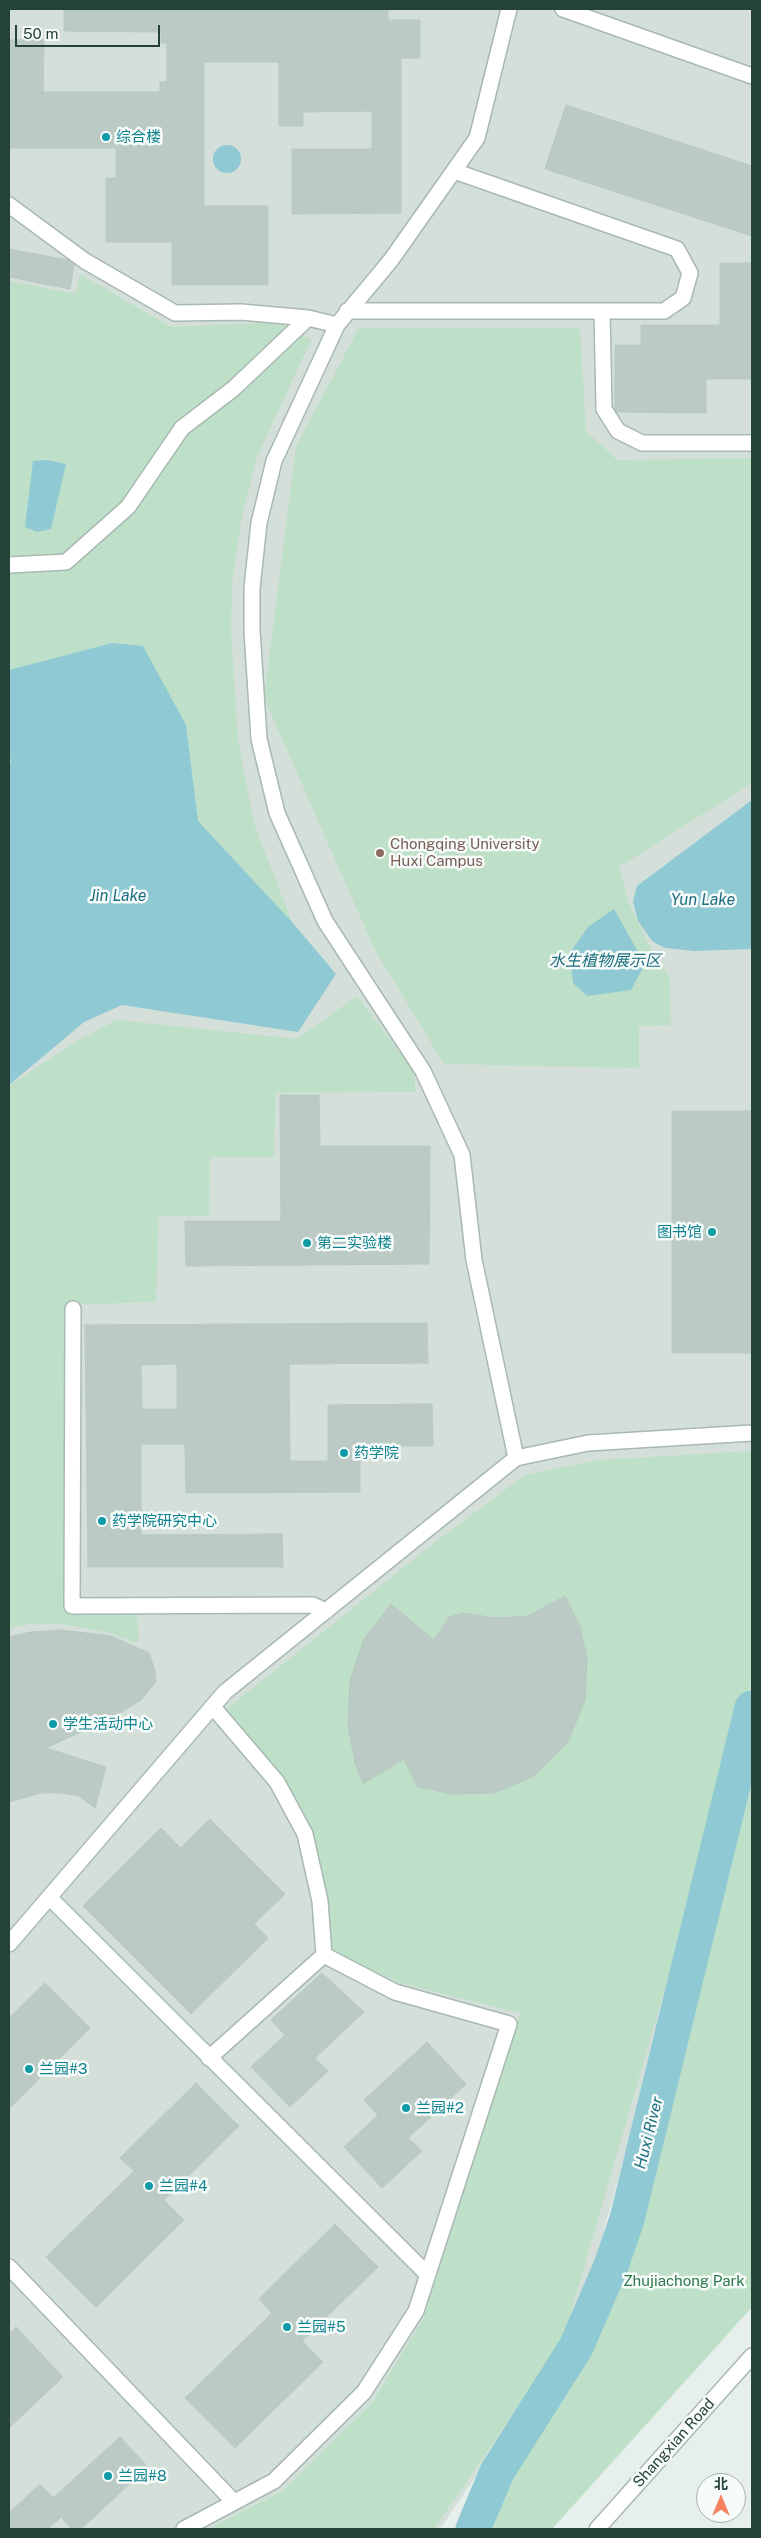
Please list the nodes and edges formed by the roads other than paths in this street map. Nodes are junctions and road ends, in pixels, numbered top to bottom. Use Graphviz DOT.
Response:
graph roads {
  1 [pos="509,9"];
  2 [pos="562,9"];
  3 [pos="752,76"];
  4 [pos="454,171"];
  5 [pos="9,205"];
  6 [pos="347,310"];
  7 [pos="602,311"];
  8 [pos="308,318"];
  9 [pos="337,325"];
  10 [pos="752,443"];
  11 [pos="9,565"];
  12 [pos="73,1309"];
  13 [pos="752,1433"];
  14 [pos="516,1458"];
  15 [pos="326,1611"];
  16 [pos="212,1707"];
  17 [pos="49,1898"];
  18 [pos="9,1944"];
  19 [pos="324,1955"];
  20 [pos="209,2058"];
  21 [pos="9,2267"];
  22 [pos="428,2275"];
  23 [pos="752,2356"];
  24 [pos="234,2502"];
  25 [pos="184,2529"];
  26 [pos="596,2529"];
  1 -- 4 [label="street"];
  2 -- 3 [label="street"];
  4 -- 6 [label="street"];
  4 -- 7 [label="street"];
  5 -- 8 [label="street"];
  6 -- 7 [label="street"];
  6 -- 9 [label="street"];
  7 -- 10 [label="street"];
  8 -- 9 [label="street"];
  8 -- 11 [label="street"];
  9 -- 14 [label="street"];
  12 -- 15 [label="street"];
  13 -- 14 [label="street"];
  14 -- 15 [label="street"];
  15 -- 16 [label="street"];
  16 -- 17 [label="street"];
  16 -- 19 [label="street"];
  17 -- 18 [label="street"];
  17 -- 20 [label="street"];
  19 -- 20 [label="street"];
  19 -- 22 [label="street"];
  20 -- 22 [label="street"];
  21 -- 24 [label="street"];
  22 -- 24 [label="street"];
  23 -- 26 [label="street, Shangxian Road"];
  24 -- 25 [label="street"];
}
